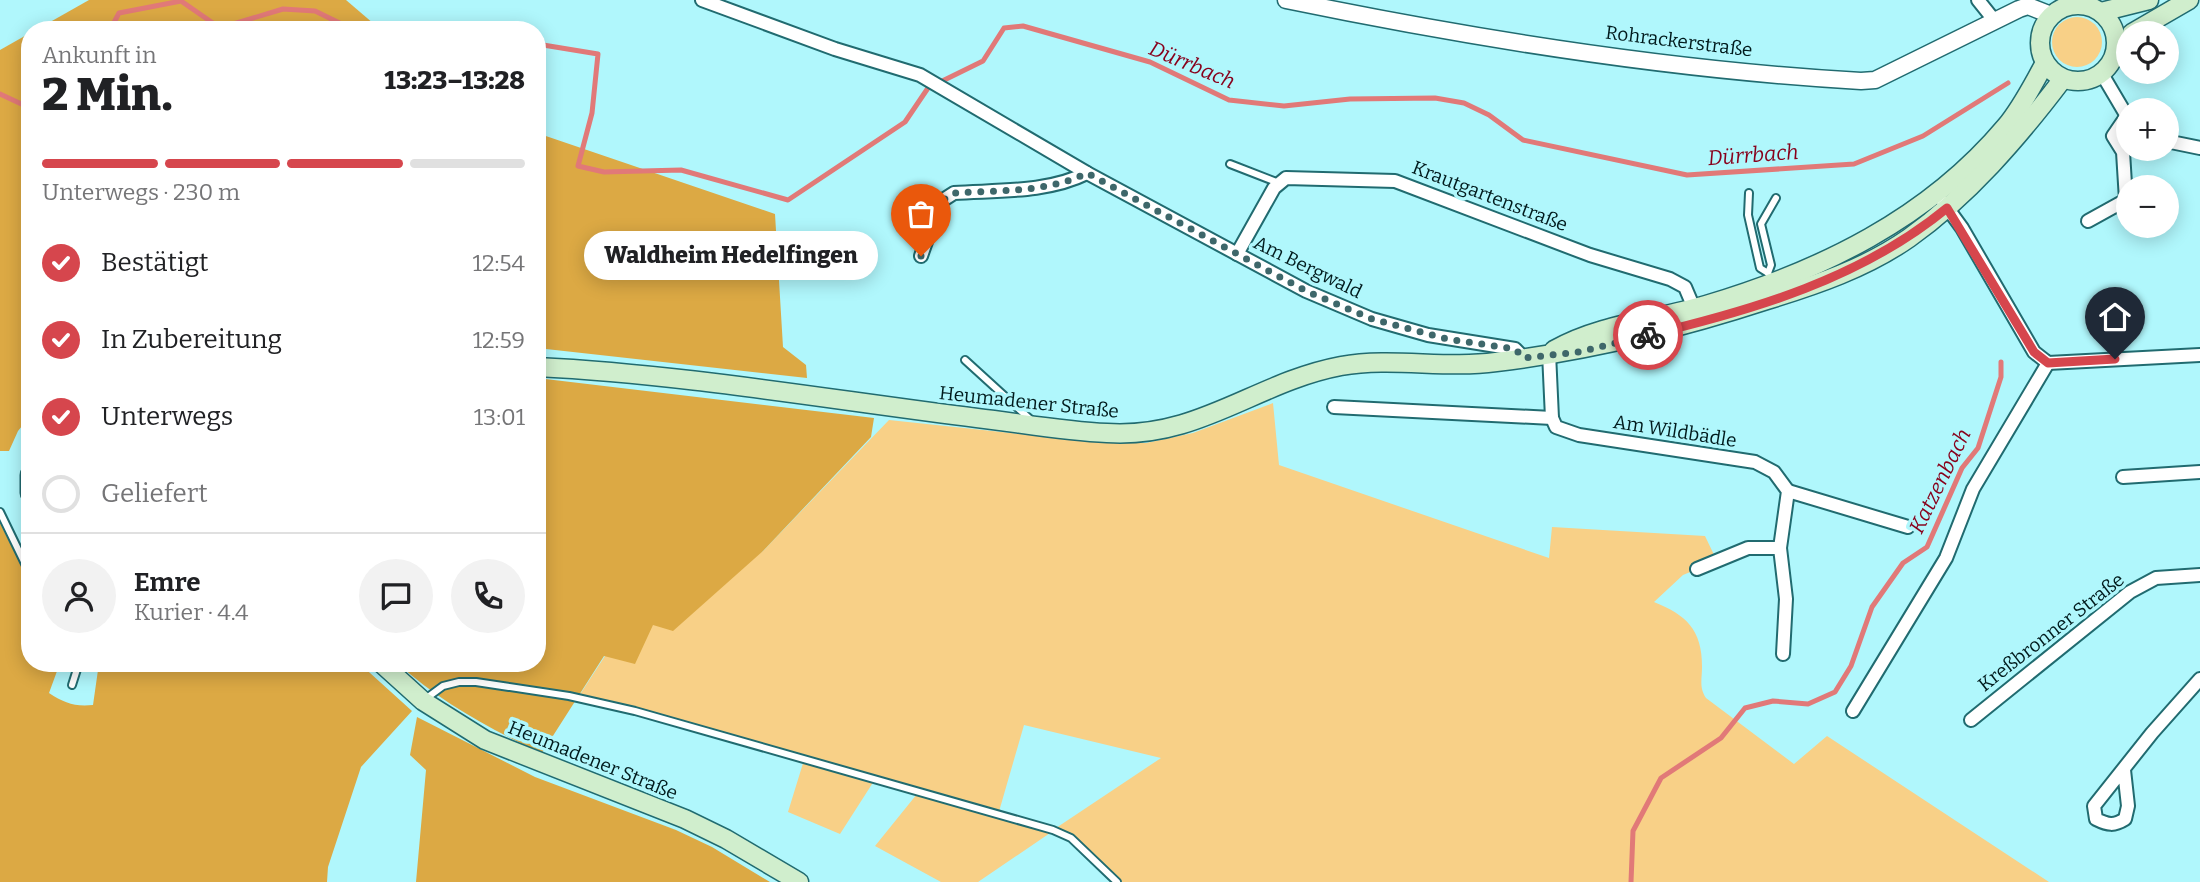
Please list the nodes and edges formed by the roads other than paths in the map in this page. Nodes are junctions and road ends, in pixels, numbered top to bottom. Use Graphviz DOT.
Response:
graph roads {
  1 [pos="702,0"];
  2 [pos="1286,0"];
  3 [pos="1978,0"];
  4 [pos="2149,0"];
  5 [pos="2189,0"];
  6 [pos="1306,2"];
  7 [pos="2101,12"];
  8 [pos="2051,15"];
  9 [pos="1994,20"];
  10 [pos="2153,21"];
  11 [pos="2116,26"];
  12 [pos="2116,53"];
  13 [pos="2045,63"];
  14 [pos="2102,74"];
  15 [pos="2062,80"];
  16 [pos="2116,99"];
  17 [pos="2179,144"];
  18 [pos="2200,148"];
  19 [pos="2124,161"];
  20 [pos="1230,164"];
  21 [pos="1087,173"];
  22 [pos="1279,183"];
  23 [pos="1749,193"];
  24 [pos="1776,198"];
  25 [pos="1942,201"];
  26 [pos="2088,221"];
  27 [pos="1237,254"];
  28 [pos="921,256"];
  29 [pos="1772,284"];
  30 [pos="1697,315"];
  31 [pos="1549,354"];
  32 [pos="2200,355"];
  33 [pos="1524,358"];
  34 [pos="965,360"];
  35 [pos="2048,363"];
  36 [pos="546,368"];
  37 [pos="1334,407"];
  38 [pos="1552,418"];
  39 [pos="1036,425"];
  40 [pos="2200,472"];
  41 [pos="2123,477"];
  42 [pos="1787,491"];
  43 [pos="0,512"];
  44 [pos="1908,527"];
  45 [pos="1780,548"];
  46 [pos="21,555"];
  47 [pos="1697,569"];
  48 [pos="2200,576"];
  49 [pos="1783,654"];
  50 [pos="76,672"];
  51 [pos="391,672"];
  52 [pos="2200,679"];
  53 [pos="72,685"];
  54 [pos="423,701"];
  55 [pos="1853,711"];
  56 [pos="1970,720"];
  57 [pos="2124,770"];
  58 [pos="799,882"];
  59 [pos="1117,882"];
  1 -- 21 [label="street, Am Bergwald"];
  2 -- 6 [label="street, Rohrackerstraße"];
  3 -- 9 [label="street"];
  4 -- 7 [label="main road"];
  5 -- 10 [label="main road"];
  6 -- 9 [label="street, Rohrackerstraße"];
  7 -- 8 [label="main road"];
  7 -- 11 [label="main road"];
  8 -- 9 [label="street, Rohrackerstraße"];
  8 -- 13 [label="main road"];
  12 -- 14 [label="main road"];
  13 -- 15 [label="main road"];
  13 -- 25 [label="main road, Heumadener Straße"];
  14 -- 15 [label="main road"];
  14 -- 16 [label="street"];
  15 -- 25 [label="main road, Heumadener Straße"];
  17 -- 18 [label="street"];
  19 -- 26 [label="street"];
  20 -- 22 [label="lane"];
  21 -- 27 [label="street, Am Bergwald"];
  21 -- 28 [label="street"];
  22 -- 27 [label="street"];
  22 -- 30 [label="street, Krautgartenstraße"];
  23 -- 29 [label="lane"];
  24 -- 29 [label="lane"];
  25 -- 29 [label="main road, Heumadener Straße"];
  25 -- 35 [label="street"];
  27 -- 33 [label="street, Am Bergwald"];
  29 -- 30 [label="main road, Heumadener Straße"];
  30 -- 31 [label="main road, Heumadener Straße"];
  31 -- 33 [label="main road, Heumadener Straße"];
  31 -- 38 [label="street"];
  32 -- 35 [label="street"];
  33 -- 39 [label="main road, Heumadener Straße"];
  34 -- 39 [label="lane"];
  35 -- 55 [label="street"];
  36 -- 39 [label="main road, Heumadener Straße"];
  37 -- 38 [label="street, Am Wildbädle"];
  38 -- 42 [label="street, Am Wildbädle"];
  40 -- 41 [label="street"];
  42 -- 44 [label="street, Am Wildbädle"];
  42 -- 45 [label="street"];
  43 -- 46 [label="lane"];
  45 -- 47 [label="street"];
  45 -- 49 [label="street"];
  48 -- 56 [label="street, Kreßbronner Straße"];
  50 -- 53 [label="lane"];
  51 -- 54 [label="main road, Heumadener Straße"];
  52 -- 57 [label="street"];
  54 -- 58 [label="main road, Heumadener Straße"];
  54 -- 59 [label="lane"];
}
